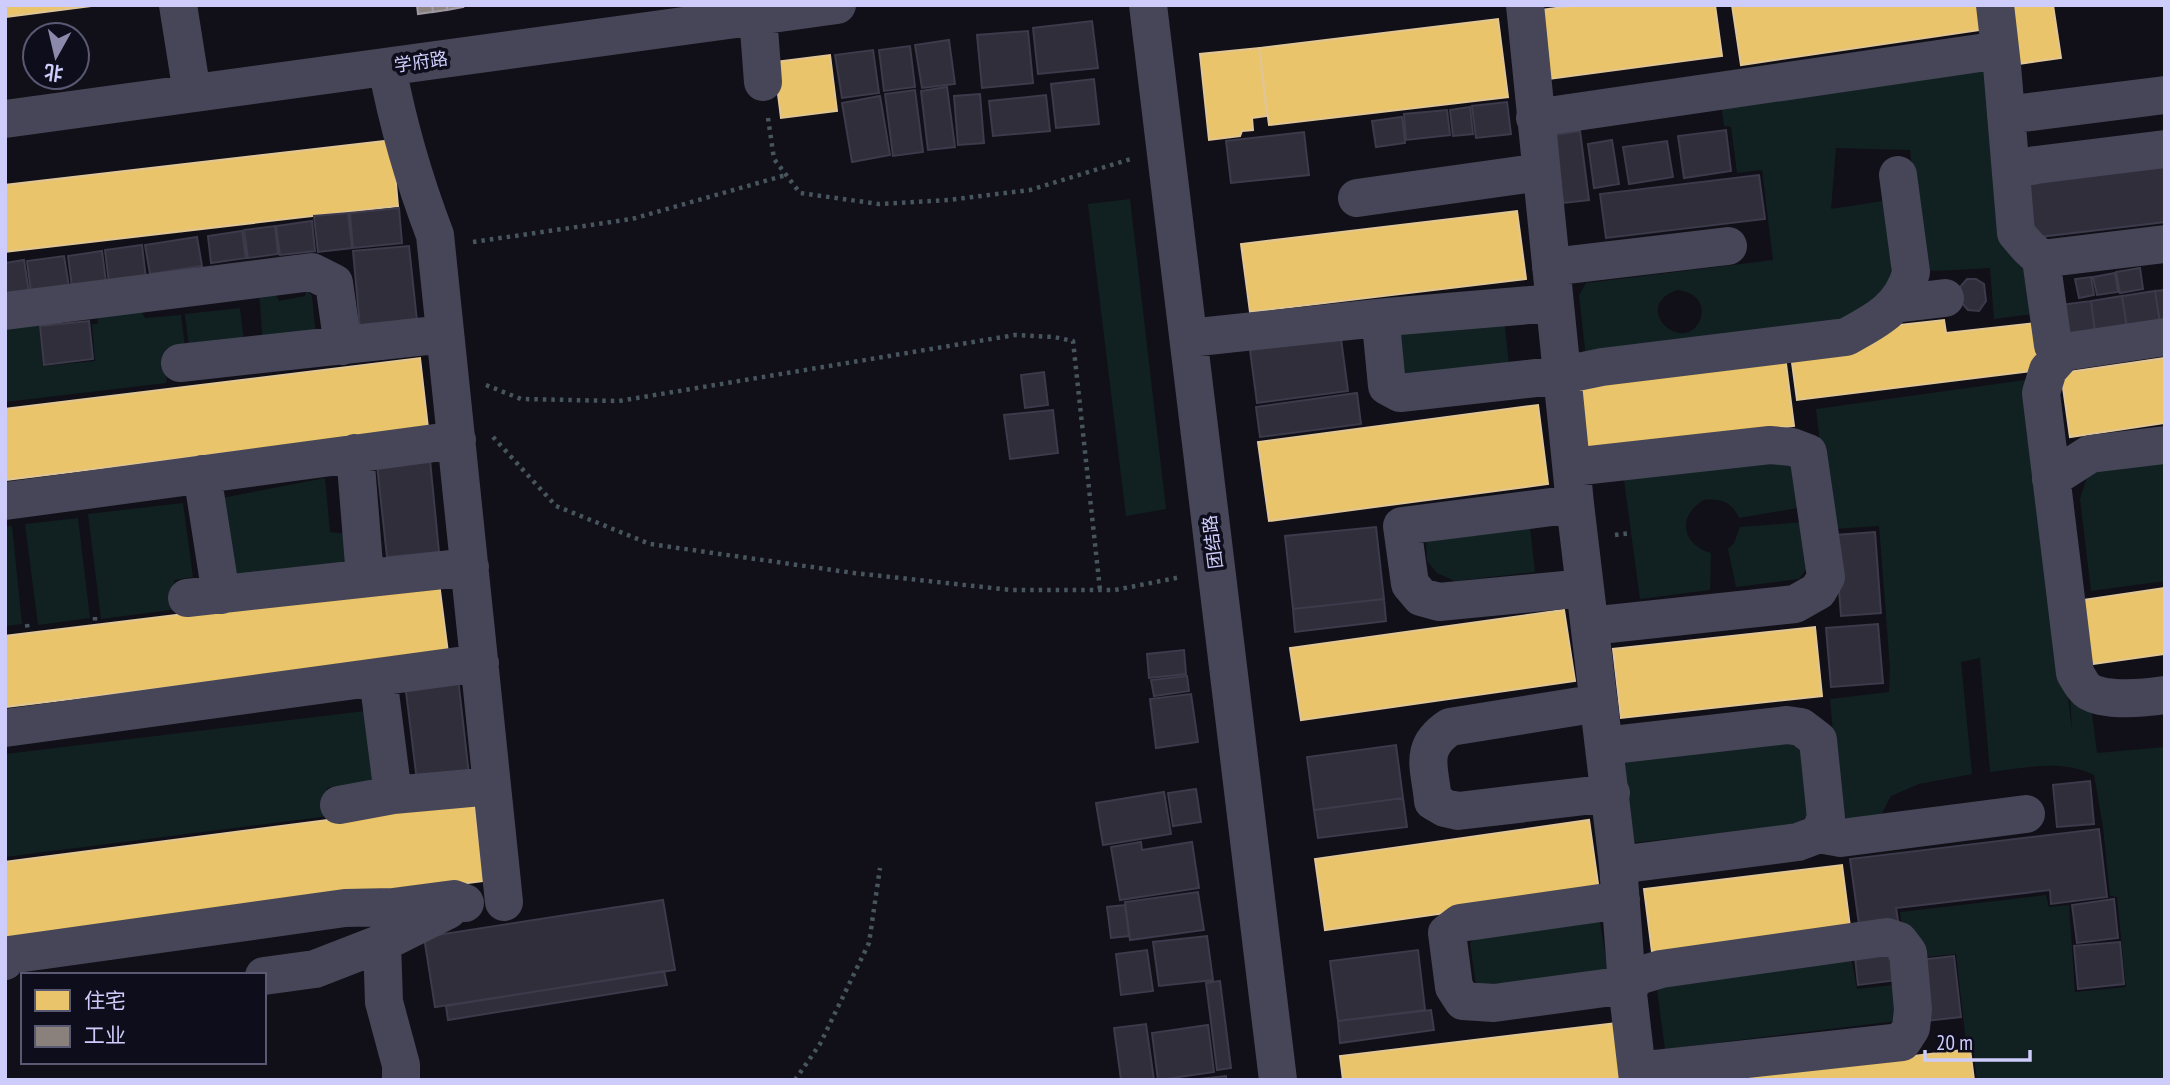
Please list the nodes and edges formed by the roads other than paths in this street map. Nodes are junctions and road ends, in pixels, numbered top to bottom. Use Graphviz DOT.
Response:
graph roads {
  1 [pos="178,5"];
  2 [pos="837,5"];
  3 [pos="1148,5"];
  4 [pos="1525,5"];
  5 [pos="1994,5"];
  6 [pos="758,16"];
  7 [pos="2000,50"];
  8 [pos="387,67"];
  9 [pos="763,82"];
  10 [pos="192,93"];
  11 [pos="2165,95"];
  12 [pos="2006,115"];
  13 [pos="1535,118"];
  14 [pos="5,119"];
  15 [pos="2165,149"];
  16 [pos="2011,170"];
  17 [pos="1541,172"];
  18 [pos="1898,175"];
  19 [pos="1357,198"];
  20 [pos="2165,244"];
  21 [pos="1728,246"];
  22 [pos="2041,259"];
  23 [pos="1553,285"];
  24 [pos="1945,298"];
  25 [pos="1895,304"];
  26 [pos="5,311"];
  27 [pos="1387,317"];
  28 [pos="2165,337"];
  29 [pos="1189,338"];
  30 [pos="343,346"];
  31 [pos="2064,352"];
  32 [pos="180,363"];
  33 [pos="449,366"];
  34 [pos="1563,375"];
  35 [pos="457,440"];
  36 [pos="2165,445"];
  37 [pos="355,453"];
  38 [pos="202,474"];
  39 [pos="2051,479"];
  40 [pos="1574,485"];
  41 [pos="5,501"];
  42 [pos="470,567"];
  43 [pos="365,577"];
  44 [pos="1585,588"];
  45 [pos="1590,626"];
  46 [pos="480,663"];
  47 [pos="378,677"];
  48 [pos="2165,695"];
  49 [pos="1599,703"];
  50 [pos="5,728"];
  51 [pos="1604,746"];
  52 [pos="492,786"];
  53 [pos="1611,793"];
  54 [pos="393,795"];
  55 [pos="339,805"];
  56 [pos="2026,814"];
  57 [pos="1819,834"];
  58 [pos="1620,882"];
  59 [pos="465,903"];
  60 [pos="382,943"];
  61 [pos="7,957"];
  62 [pos="266,976"];
  63 [pos="1627,985"];
  64 [pos="1637,1075"];
  65 [pos="401,1080"];
  66 [pos="1278,1080"];
  1 -- 10 [label="street"];
  2 -- 6 [label="street, 学府路"];
  3 -- 29 [label="street, 团结路"];
  4 -- 13 [label="street"];
  5 -- 7 [label="street"];
  6 -- 8 [label="street, 学府路"];
  6 -- 9 [label="street"];
  7 -- 12 [label="street"];
  7 -- 13 [label="street"];
  8 -- 10 [label="street, 学府路"];
  8 -- 33 [label="street"];
  10 -- 14 [label="street, 学府路"];
  11 -- 12 [label="street"];
  12 -- 16 [label="street"];
  13 -- 17 [label="street"];
  15 -- 16 [label="street"];
  16 -- 22 [label="street"];
  17 -- 19 [label="street"];
  17 -- 23 [label="street"];
  18 -- 25 [label="street"];
  20 -- 22 [label="street"];
  21 -- 23 [label="street"];
  22 -- 31 [label="street"];
  23 -- 27 [label="street"];
  23 -- 34 [label="street"];
  24 -- 25 [label="street"];
  25 -- 34 [label="street"];
  26 -- 30 [label="street"];
  27 -- 29 [label="street"];
  27 -- 34 [label="street"];
  28 -- 31 [label="street"];
  29 -- 66 [label="street, 团结路"];
  30 -- 32 [label="street"];
  30 -- 33 [label="street"];
  31 -- 39 [label="street"];
  33 -- 35 [label="street"];
  34 -- 40 [label="street"];
  35 -- 37 [label="street"];
  35 -- 42 [label="street"];
  36 -- 39 [label="street"];
  37 -- 38 [label="street"];
  37 -- 43 [label="street"];
  38 -- 41 [label="street"];
  38 -- 43 [label="street"];
  39 -- 48 [label="street"];
  40 -- 44 [label="street"];
  40 -- 44 [label="street"];
  40 -- 45 [label="street"];
  42 -- 43 [label="street"];
  42 -- 46 [label="street"];
  44 -- 45 [label="street"];
  45 -- 49 [label="street"];
  46 -- 47 [label="street"];
  46 -- 52 [label="street"];
  47 -- 50 [label="street"];
  47 -- 54 [label="street"];
  49 -- 51 [label="street"];
  49 -- 53 [label="street"];
  51 -- 53 [label="street"];
  51 -- 57 [label="street"];
  52 -- 54 [label="street"];
  52 -- 59 [label="street"];
  53 -- 58 [label="street"];
  54 -- 55 [label="street"];
  56 -- 57 [label="street"];
  57 -- 58 [label="street"];
  58 -- 63 [label="street"];
  58 -- 63 [label="street"];
  59 -- 60 [label="street"];
  59 -- 61 [label="street"];
  60 -- 62 [label="street"];
  60 -- 65 [label="street"];
  63 -- 64 [label="street"];
  63 -- 64 [label="street"];
}
